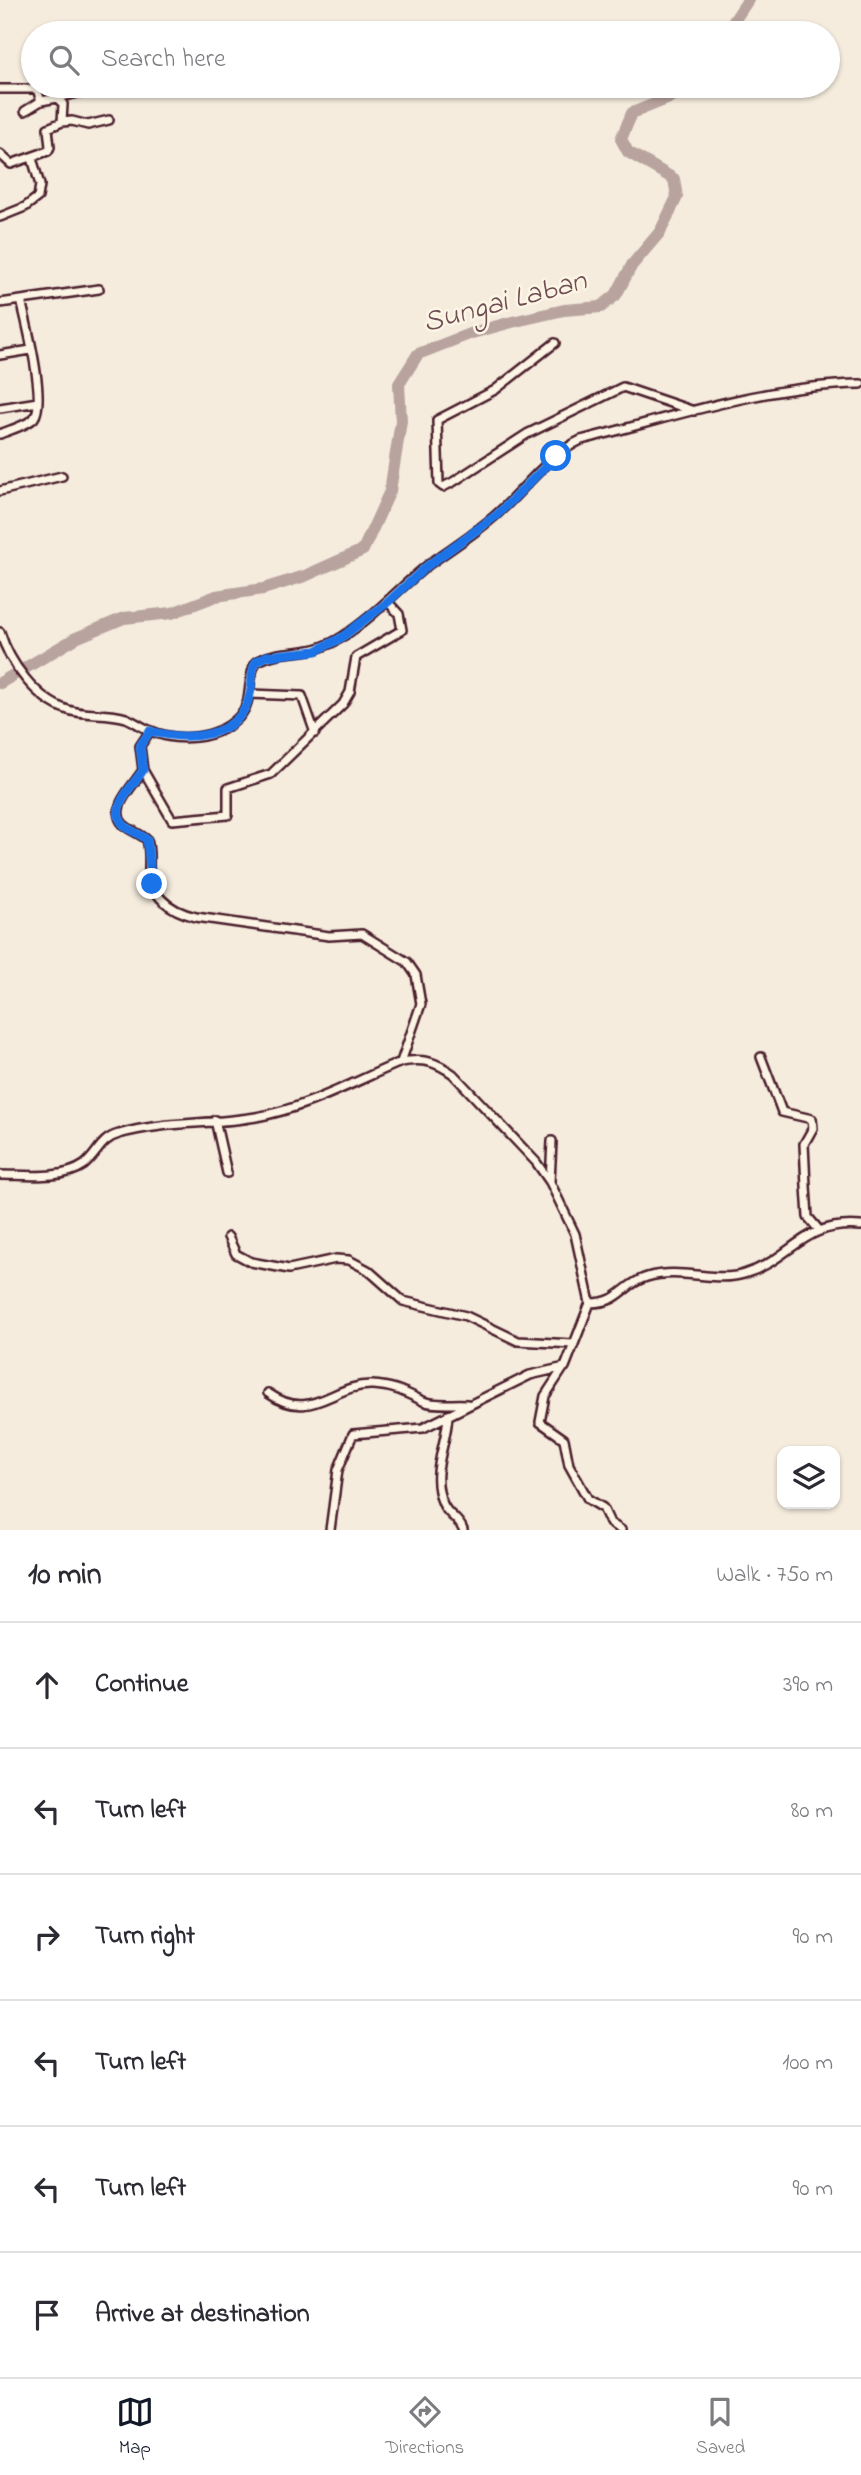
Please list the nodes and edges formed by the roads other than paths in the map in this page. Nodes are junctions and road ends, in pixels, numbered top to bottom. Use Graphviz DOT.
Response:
graph roads {
  1 [pos="21,88"];
  2 [pos="0,89"];
  3 [pos="40,98"];
  4 [pos="57,98"];
  5 [pos="41,102"];
  6 [pos="25,111"];
  7 [pos="109,120"];
  8 [pos="62,122"];
  9 [pos="0,154"];
  10 [pos="32,158"];
  11 [pos="0,218"];
  12 [pos="99,289"];
  13 [pos="21,300"];
  14 [pos="0,303"];
  15 [pos="555,343"];
  16 [pos="31,350"];
  17 [pos="0,355"];
  18 [pos="861,384"];
  19 [pos="38,402"];
  20 [pos="0,408"];
  21 [pos="694,412"];
  22 [pos="0,434"];
  23 [pos="62,476"];
  24 [pos="0,491"];
  25 [pos="388,602"];
  26 [pos="0,632"];
  27 [pos="250,694"];
  28 [pos="150,731"];
  29 [pos="315,733"];
  30 [pos="143,770"];
  31 [pos="761,1057"];
  32 [pos="401,1062"];
  33 [pos="215,1120"];
  34 [pos="552,1141"];
  35 [pos="227,1173"];
  36 [pos="0,1175"];
  37 [pos="550,1182"];
  38 [pos="861,1226"];
  39 [pos="819,1230"];
  40 [pos="228,1237"];
  41 [pos="590,1303"];
  42 [pos="573,1344"];
  43 [pos="565,1367"];
  44 [pos="268,1393"];
  45 [pos="467,1404"];
  46 [pos="448,1415"];
  47 [pos="330,1530"];
  48 [pos="463,1530"];
  49 [pos="621,1530"];
  1 -- 2 [label="street"];
  3 -- 5 [label="street"];
  4 -- 5 [label="street"];
  4 -- 8 [label="street"];
  5 -- 6 [label="street"];
  7 -- 8 [label="street"];
  8 -- 10 [label="street"];
  9 -- 10 [label="street"];
  10 -- 11 [label="street"];
  12 -- 13 [label="street"];
  13 -- 14 [label="street"];
  13 -- 16 [label="street"];
  15 -- 21 [label="street"];
  16 -- 17 [label="street"];
  16 -- 19 [label="street"];
  18 -- 21 [label="street"];
  19 -- 20 [label="street"];
  19 -- 22 [label="street"];
  21 -- 25 [label="street"];
  23 -- 24 [label="street"];
  25 -- 27 [label="street"];
  25 -- 29 [label="street"];
  26 -- 28 [label="street"];
  27 -- 28 [label="street"];
  27 -- 29 [label="street"];
  28 -- 30 [label="street"];
  29 -- 30 [label="street"];
  30 -- 32 [label="street"];
  31 -- 39 [label="street"];
  32 -- 33 [label="street"];
  32 -- 37 [label="street"];
  33 -- 35 [label="street"];
  33 -- 36 [label="street"];
  34 -- 37 [label="street"];
  37 -- 41 [label="street"];
  38 -- 39 [label="street"];
  39 -- 41 [label="street"];
  40 -- 42 [label="street"];
  41 -- 42 [label="street"];
  42 -- 43 [label="street"];
  43 -- 45 [label="street"];
  43 -- 49 [label="street"];
  44 -- 45 [label="street"];
  45 -- 46 [label="street"];
  46 -- 47 [label="street"];
  46 -- 48 [label="street"];
}
